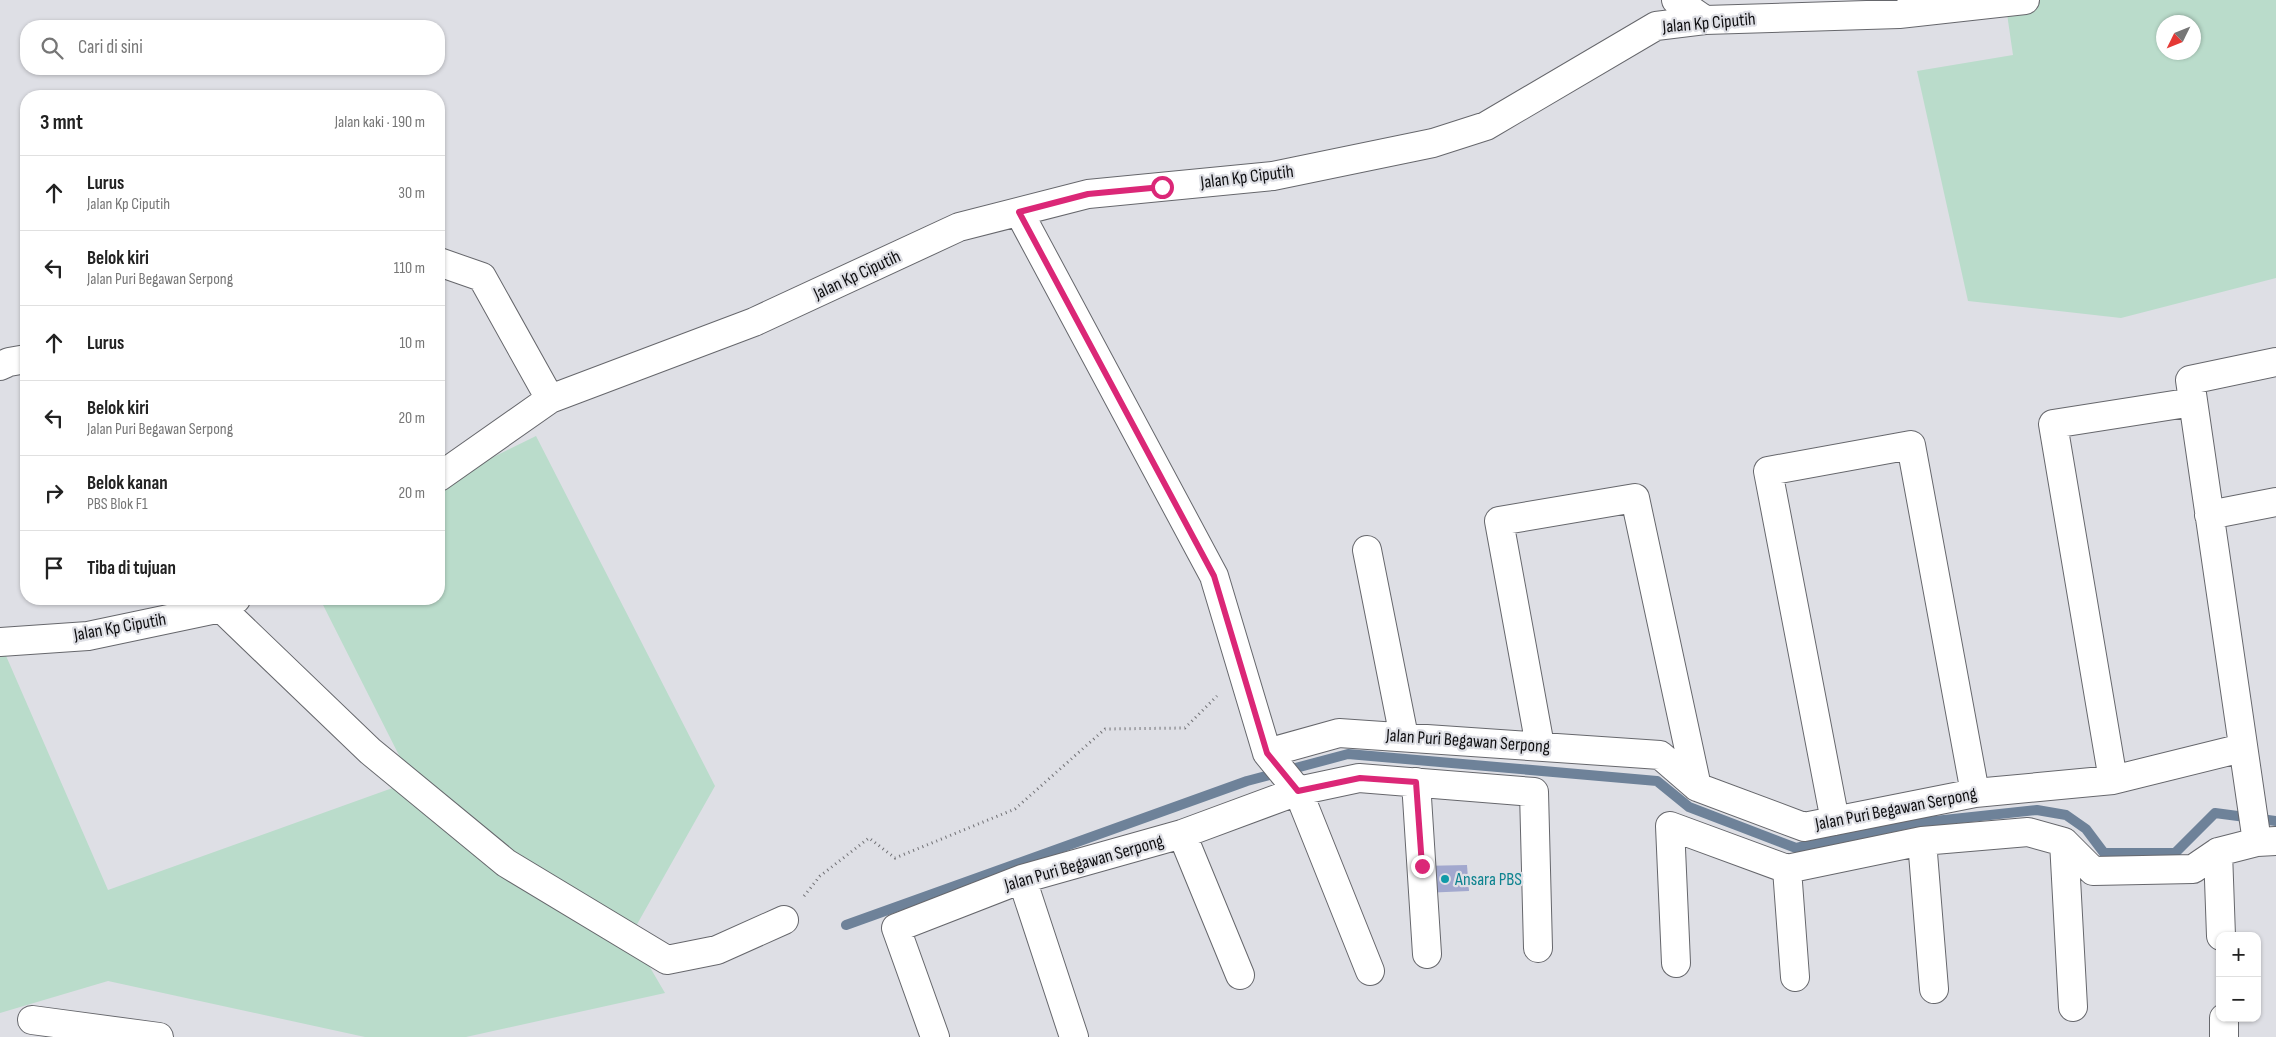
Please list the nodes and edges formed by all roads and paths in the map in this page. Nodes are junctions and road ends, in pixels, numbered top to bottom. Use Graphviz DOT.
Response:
graph roads {
  1 [pos="1676,0"];
  2 [pos="2025,0"];
  3 [pos="1705,20"];
  4 [pos="1019,212"];
  5 [pos="445,264"];
  6 [pos="20,360"];
  7 [pos="2276,362"];
  8 [pos="0,366"];
  9 [pos="550,399"];
  10 [pos="2193,402"];
  11 [pos="445,473"];
  12 [pos="2276,502"];
  13 [pos="2209,515"];
  14 [pos="1367,550"];
  15 [pos="213,605"];
  16 [pos="228,605"];
  17 [pos="0,642"];
  18 [pos="1238,658"];
  19 [pos="1404,737"];
  20 [pos="1540,746"];
  21 [pos="2242,748"];
  22 [pos="1267,753"];
  23 [pos="2113,780"];
  24 [pos="1416,782"];
  25 [pos="1697,787"];
  26 [pos="1298,791"];
  27 [pos="1975,793"];
  28 [pos="1835,821"];
  29 [pos="1182,834"];
  30 [pos="1922,841"];
  31 [pos="2064,842"];
  32 [pos="2267,842"];
  33 [pos="2218,852"];
  34 [pos="1787,869"];
  35 [pos="1022,879"];
  36 [pos="784,920"];
  37 [pos="2221,932"];
  38 [pos="1538,948"];
  39 [pos="1427,954"];
  40 [pos="1676,963"];
  41 [pos="1370,971"];
  42 [pos="1240,975"];
  43 [pos="1795,977"];
  44 [pos="1934,989"];
  45 [pos="2073,1007"];
  46 [pos="32,1020"];
  47 [pos="2224,1022"];
  48 [pos="159,1037"];
  49 [pos="935,1037"];
  50 [pos="1074,1037"];
  51 [pos="2224,1037"];
  1 -- 3 [label="street"];
  2 -- 3 [label="street, Jalan Kp Ciputih"];
  3 -- 4 [label="street, Jalan Kp Ciputih"];
  4 -- 9 [label="street, Jalan Kp Ciputih"];
  4 -- 18 [label="street"];
  5 -- 9 [label="street"];
  6 -- 8 [label="street"];
  7 -- 10 [label="street"];
  9 -- 11 [label="street, Jalan Kp Ciputih"];
  10 -- 13 [label="street"];
  10 -- 23 [label="street"];
  12 -- 13 [label="street"];
  13 -- 21 [label="street"];
  14 -- 19 [label="street"];
  15 -- 17 [label="street, Jalan Kp Ciputih"];
  16 -- 36 [label="street"];
  18 -- 22 [label="street"];
  18 -- 36 [label="path"];
  19 -- 20 [label="street, Jalan Puri Begawan Serpong"];
  19 -- 22 [label="street, Jalan Puri Begawan Serpong"];
  20 -- 25 [label="street, Jalan Puri Begawan Serpong"];
  20 -- 25 [label="street"];
  21 -- 23 [label="street, Jalan Puri Begawan Serpong"];
  21 -- 32 [label="street"];
  22 -- 26 [label="street"];
  23 -- 27 [label="street, Jalan Puri Begawan Serpong"];
  24 -- 26 [label="street, Jalan Puri Begawan Serpong"];
  24 -- 38 [label="street, Jalan Puri Begawan Serpong"];
  24 -- 39 [label="street"];
  25 -- 28 [label="street, Jalan Puri Begawan Serpong"];
  26 -- 29 [label="street, Jalan Puri Begawan Serpong"];
  26 -- 41 [label="street"];
  27 -- 28 [label="street, Jalan Puri Begawan Serpong"];
  27 -- 28 [label="street"];
  29 -- 35 [label="street, Jalan Puri Begawan Serpong"];
  29 -- 42 [label="street"];
  30 -- 31 [label="street, Jalan Puri Begawan Serpong"];
  30 -- 34 [label="street, Jalan Puri Begawan Serpong"];
  30 -- 44 [label="street"];
  31 -- 33 [label="street, Jalan Puri Begawan Serpong"];
  31 -- 45 [label="street"];
  32 -- 33 [label="street, Jalan Puri Begawan Serpong"];
  33 -- 37 [label="street"];
  34 -- 40 [label="street"];
  34 -- 43 [label="street"];
  35 -- 49 [label="street, Jalan Puri Begawan Serpong"];
  35 -- 50 [label="street"];
  46 -- 48 [label="street"];
  47 -- 51 [label="street"];
}
